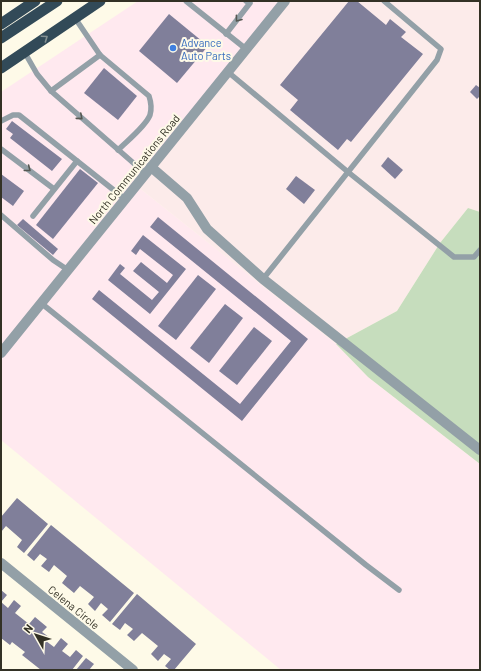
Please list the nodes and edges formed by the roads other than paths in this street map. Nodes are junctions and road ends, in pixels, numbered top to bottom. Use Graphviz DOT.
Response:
graph roads {
  1 [pos="36,1"];
  2 [pos="58,1"];
  3 [pos="100,1"];
  4 [pos="186,1"];
  5 [pos="285,1"];
  6 [pos="384,1"];
  7 [pos="248,2"];
  8 [pos="75,18"];
  9 [pos="1,24"];
  10 [pos="226,34"];
  11 [pos="1,38"];
  12 [pos="246,49"];
  13 [pos="25,53"];
  14 [pos="100,55"];
  15 [pos="1,68"];
  16 [pos="228,72"];
  17 [pos="51,91"];
  18 [pos="1,121"];
  19 [pos="1,149"];
  20 [pos="118,150"];
  21 [pos="77,161"];
  22 [pos="148,170"];
  23 [pos="348,172"];
  24 [pos="54,189"];
  25 [pos="125,199"];
  26 [pos="1,215"];
  27 [pos="33,216"];
  28 [pos="480,250"];
  29 [pos="68,270"];
  30 [pos="263,279"];
  31 [pos="41,303"];
  32 [pos="1,353"];
  33 [pos="480,450"];
  34 [pos="1,563"];
  35 [pos="398,590"];
  36 [pos="133,670"];
  1 -- 9 [label="highway"];
  2 -- 11 [label="highway"];
  3 -- 8 [label="highway"];
  4 -- 10 [label="lane"];
  5 -- 12 [label="street, North Communications Road"];
  6 -- 23 [label="lane"];
  7 -- 10 [label="lane, one-way"];
  13 -- 8 [label="highway, one-way"];
  8 -- 14 [label="lane"];
  10 -- 12 [label="lane"];
  12 -- 16 [label="street, North Communications Road"];
  13 -- 15 [label="highway"];
  13 -- 17 [label="lane"];
  14 -- 17 [label="lane"];
  14 -- 20 [label="lane"];
  16 -- 22 [label="street, North Communications Road"];
  16 -- 23 [label="lane"];
  17 -- 20 [label="lane, one-way"];
  18 -- 21 [label="lane"];
  19 -- 24 [label="lane, one-way"];
  20 -- 22 [label="lane"];
  21 -- 24 [label="lane"];
  21 -- 25 [label="lane"];
  22 -- 25 [label="street, North Communications Road"];
  22 -- 30 [label="street"];
  23 -- 28 [label="lane"];
  23 -- 30 [label="lane"];
  24 -- 27 [label="lane"];
  25 -- 29 [label="street, North Communications Road"];
  26 -- 29 [label="lane"];
  29 -- 31 [label="street, North Communications Road"];
  30 -- 33 [label="street"];
  31 -- 32 [label="street, North Communications Road"];
  31 -- 35 [label="lane"];
  34 -- 36 [label="street, Celena Circle"];
}
